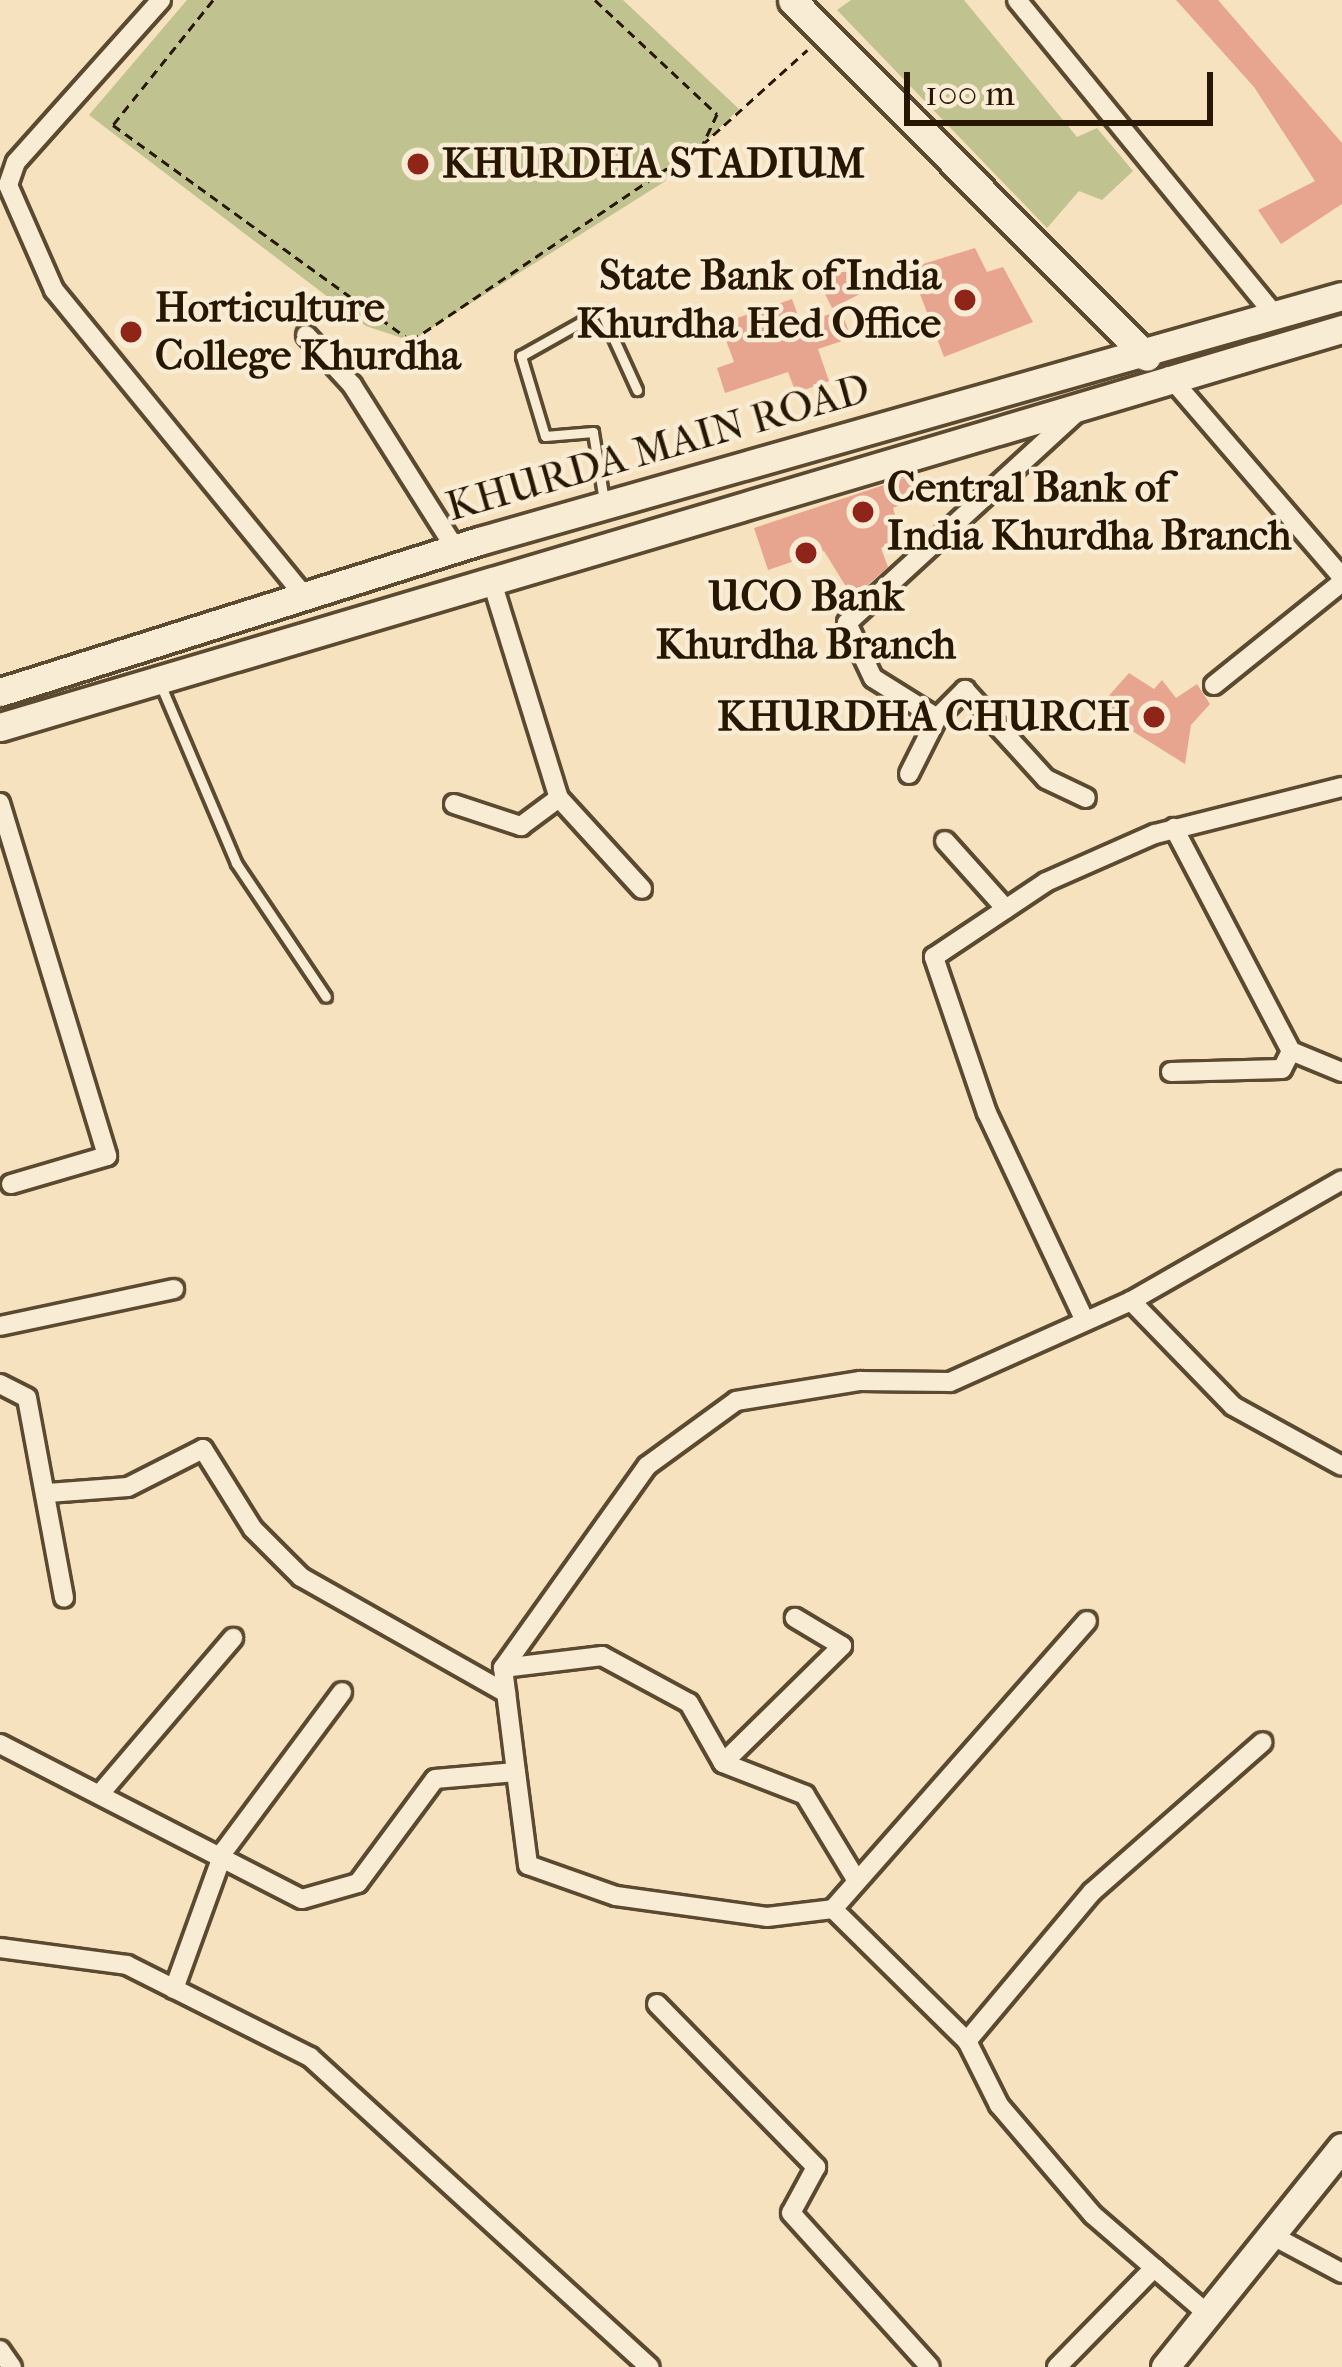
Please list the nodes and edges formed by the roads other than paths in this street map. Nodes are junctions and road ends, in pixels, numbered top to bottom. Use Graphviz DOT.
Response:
graph roads {
  1 [pos="161,0"];
  2 [pos="793,0"];
  3 [pos="1017,0"];
  4 [pos="1342,296"];
  5 [pos="1276,317"];
  6 [pos="1342,329"];
  7 [pos="306,335"];
  8 [pos="1147,357"];
  9 [pos="1172,379"];
  10 [pos="637,390"];
  11 [pos="1084,405"];
  12 [pos="606,506"];
  13 [pos="454,548"];
  14 [pos="1342,579"];
  15 [pos="492,582"];
  16 [pos="304,595"];
  17 [pos="154,644"];
  18 [pos="159,681"];
  19 [pos="1214,686"];
  20 [pos="2,689"];
  21 [pos="937,718"];
  22 [pos="0,727"];
  23 [pos="909,774"];
  24 [pos="1342,787"];
  25 [pos="559,798"];
  26 [pos="1086,798"];
  27 [pos="0,803"];
  28 [pos="454,804"];
  29 [pos="1174,829"];
  30 [pos="945,841"];
  31 [pos="642,889"];
  32 [pos="1006,909"];
  33 [pos="326,997"];
  34 [pos="1291,1052"];
  35 [pos="1171,1072"];
  36 [pos="1342,1072"];
  37 [pos="1342,1180"];
  38 [pos="11,1184"];
  39 [pos="174,1289"];
  40 [pos="1131,1301"];
  41 [pos="1085,1321"];
  42 [pos="0,1326"];
  43 [pos="0,1384"];
  44 [pos="1342,1466"];
  45 [pos="48,1493"];
  46 [pos="64,1598"];
  47 [pos="795,1618"];
  48 [pos="1088,1621"];
  49 [pos="232,1638"];
  50 [pos="503,1668"];
  51 [pos="342,1692"];
  52 [pos="506,1693"];
  53 [pos="1263,1742"];
  54 [pos="0,1744"];
  55 [pos="723,1763"];
  56 [pos="516,1772"];
  57 [pos="104,1789"];
  58 [pos="224,1851"];
  59 [pos="857,1881"];
  60 [pos="832,1909"];
  61 [pos="0,1948"];
  62 [pos="174,1989"];
  63 [pos="657,2004"];
  64 [pos="967,2041"];
  65 [pos="1342,2147"];
  66 [pos="1275,2236"];
  67 [pos="1154,2268"];
  68 [pos="1342,2273"];
  69 [pos="1209,2315"];
  70 [pos="0,2350"];
  71 [pos="12,2367"];
  72 [pos="650,2367"];
  73 [pos="930,2367"];
  74 [pos="1057,2367"];
  75 [pos="1165,2367"];
  1 -- 16 [label="street"];
  2 -- 8 [label="main road"];
  3 -- 5 [label="street"];
  4 -- 5 [label="main road, KHURDA MAIN ROAD"];
  5 -- 8 [label="main road, KHURDA MAIN ROAD"];
  6 -- 9 [label="main road, KHURDA MAIN ROAD"];
  7 -- 13 [label="street"];
  8 -- 9 [label="street"];
  8 -- 12 [label="main road, KHURDA MAIN ROAD"];
  9 -- 11 [label="main road, KHURDA MAIN ROAD"];
  9 -- 14 [label="street"];
  10 -- 12 [label="lane"];
  11 -- 15 [label="main road, KHURDA MAIN ROAD"];
  11 -- 21 [label="street"];
  12 -- 13 [label="main road, KHURDA MAIN ROAD"];
  13 -- 16 [label="main road, KHURDA MAIN ROAD"];
  14 -- 19 [label="street"];
  15 -- 18 [label="main road, KHURDA MAIN ROAD"];
  15 -- 25 [label="street"];
  16 -- 17 [label="main road, KHURDA MAIN ROAD"];
  17 -- 18 [label="main road"];
  17 -- 20 [label="main road, KHURDA MAIN ROAD"];
  18 -- 22 [label="main road, KHURDA MAIN ROAD"];
  18 -- 33 [label="lane"];
  21 -- 23 [label="street"];
  21 -- 26 [label="street"];
  24 -- 29 [label="street"];
  25 -- 28 [label="street"];
  25 -- 31 [label="street"];
  27 -- 38 [label="street"];
  29 -- 32 [label="street"];
  29 -- 34 [label="street"];
  30 -- 32 [label="street"];
  32 -- 41 [label="street"];
  34 -- 35 [label="street"];
  34 -- 36 [label="street"];
  37 -- 40 [label="street"];
  39 -- 42 [label="street"];
  40 -- 41 [label="street"];
  40 -- 44 [label="street"];
  41 -- 50 [label="street"];
  43 -- 45 [label="street"];
  45 -- 46 [label="street"];
  45 -- 52 [label="street"];
  47 -- 55 [label="street"];
  48 -- 59 [label="street"];
  49 -- 57 [label="street"];
  50 -- 52 [label="street"];
  50 -- 55 [label="street"];
  51 -- 58 [label="street"];
  52 -- 56 [label="street"];
  53 -- 64 [label="street"];
  54 -- 57 [label="street"];
  55 -- 59 [label="street"];
  56 -- 58 [label="street"];
  56 -- 60 [label="street"];
  57 -- 58 [label="street"];
  58 -- 62 [label="street"];
  59 -- 60 [label="street"];
  60 -- 64 [label="street"];
  61 -- 62 [label="street"];
  62 -- 72 [label="street"];
  63 -- 73 [label="street"];
  64 -- 67 [label="street"];
  65 -- 66 [label="main road"];
  66 -- 68 [label="street"];
  66 -- 69 [label="main road"];
  67 -- 69 [label="street"];
  67 -- 74 [label="street"];
  69 -- 75 [label="main road"];
  70 -- 71 [label="street"];
}
